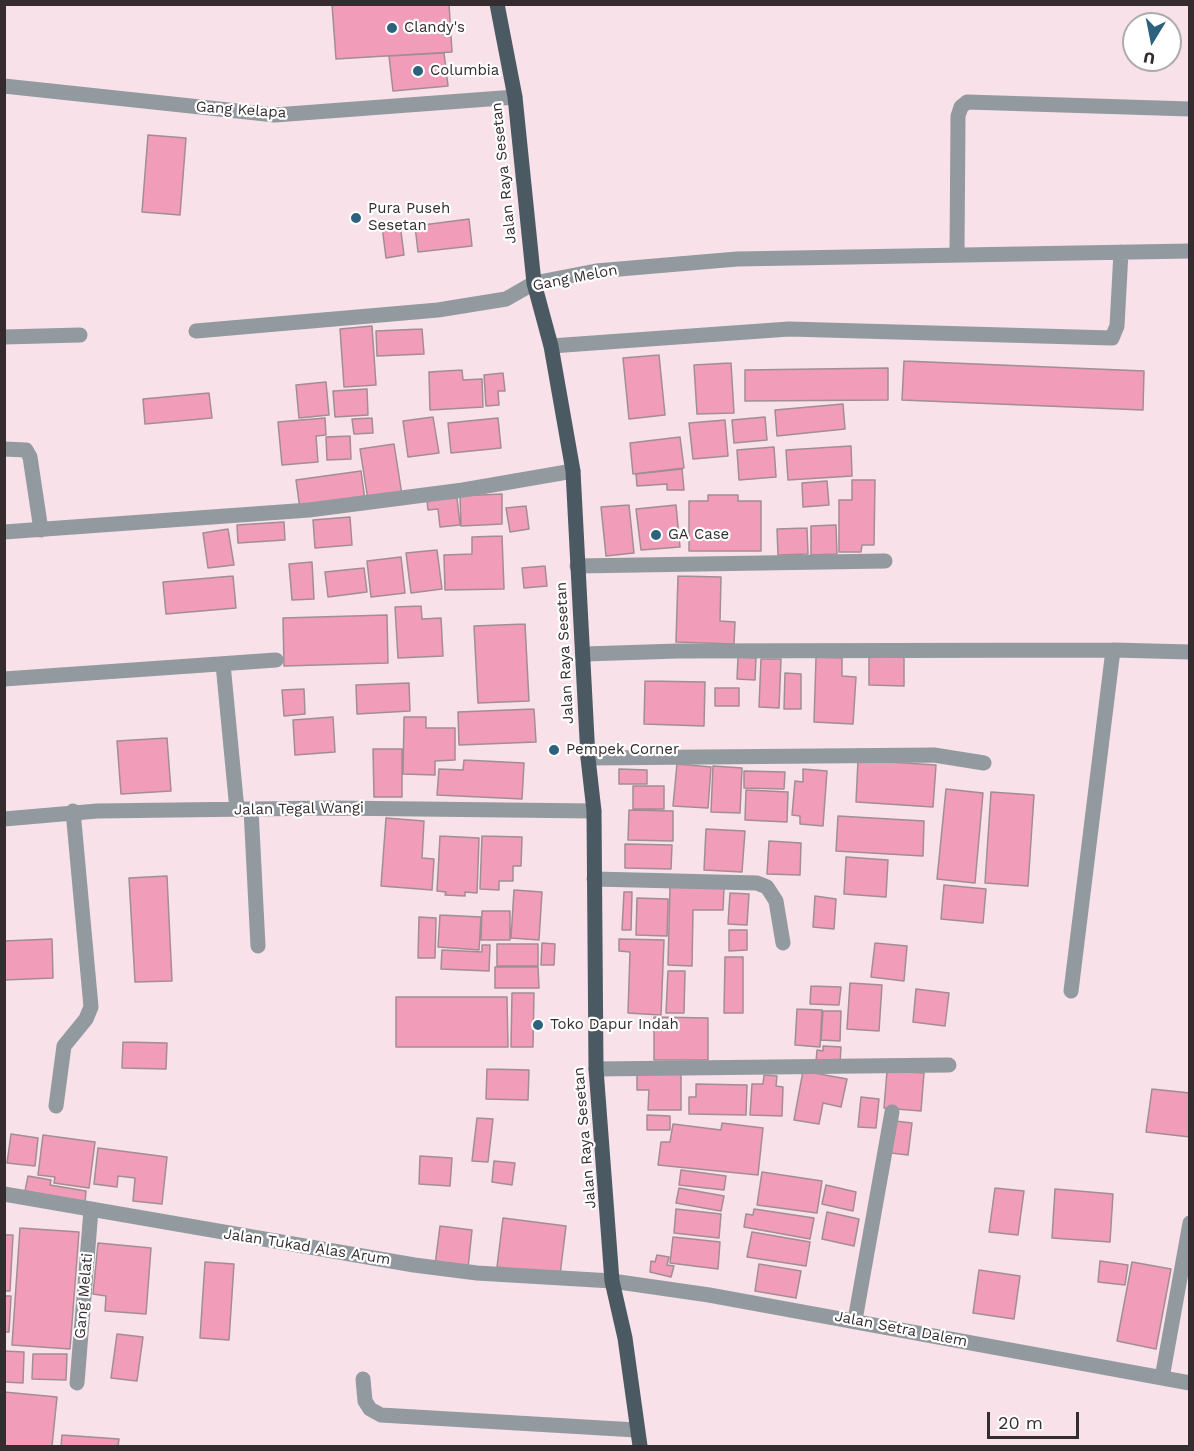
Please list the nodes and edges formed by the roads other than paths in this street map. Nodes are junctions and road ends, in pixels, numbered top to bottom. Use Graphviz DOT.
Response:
graph roads {
  1 [pos="497,4"];
  2 [pos="4,86"];
  3 [pos="515,97"];
  4 [pos="1190,110"];
  5 [pos="1190,251"];
  6 [pos="1121,252"];
  7 [pos="957,253"];
  8 [pos="534,283"];
  9 [pos="196,331"];
  10 [pos="80,335"];
  11 [pos="4,337"];
  12 [pos="551,346"];
  13 [pos="4,449"];
  14 [pos="573,471"];
  15 [pos="41,530"];
  16 [pos="4,532"];
  17 [pos="885,561"];
  18 [pos="577,566"];
  19 [pos="1113,650"];
  20 [pos="1190,652"];
  21 [pos="585,654"];
  22 [pos="276,660"];
  23 [pos="223,664"];
  24 [pos="4,679"];
  25 [pos="588,758"];
  26 [pos="984,763"];
  27 [pos="244,809"];
  28 [pos="73,812"];
  29 [pos="594,812"];
  30 [pos="4,819"];
  31 [pos="594,879"];
  32 [pos="783,944"];
  33 [pos="258,946"];
  34 [pos="1071,991"];
  35 [pos="949,1065"];
  36 [pos="596,1069"];
  37 [pos="56,1106"];
  38 [pos="892,1112"];
  39 [pos="4,1194"];
  40 [pos="91,1210"];
  41 [pos="1190,1224"];
  42 [pos="612,1281"];
  43 [pos="855,1320"];
  44 [pos="1162,1378"];
  45 [pos="363,1379"];
  46 [pos="76,1383"];
  47 [pos="1190,1383"];
  48 [pos="636,1430"];
  49 [pos="640,1446"];
  1 -- 3 [label="main road, Jalan Raya Sesetan"];
  2 -- 3 [label="street, Gang Kelapa"];
  3 -- 8 [label="main road, Jalan Raya Sesetan"];
  4 -- 7 [label="street"];
  5 -- 6 [label="street, Gang Melon"];
  6 -- 7 [label="street, Gang Melon"];
  6 -- 12 [label="street"];
  7 -- 8 [label="street, Gang Melon"];
  8 -- 9 [label="street, Gang Melon"];
  8 -- 12 [label="main road, Jalan Raya Sesetan"];
  10 -- 11 [label="street"];
  12 -- 14 [label="main road, Jalan Raya Sesetan"];
  13 -- 15 [label="street"];
  14 -- 15 [label="street"];
  14 -- 18 [label="main road, Jalan Raya Sesetan"];
  15 -- 16 [label="street"];
  17 -- 18 [label="street"];
  18 -- 21 [label="main road, Jalan Raya Sesetan"];
  19 -- 20 [label="street"];
  19 -- 21 [label="street"];
  19 -- 34 [label="street"];
  21 -- 25 [label="main road, Jalan Raya Sesetan"];
  22 -- 23 [label="street"];
  23 -- 24 [label="street"];
  23 -- 27 [label="street"];
  25 -- 26 [label="street"];
  25 -- 29 [label="main road, Jalan Raya Sesetan"];
  27 -- 28 [label="street, Jalan Tegal Wangi"];
  27 -- 29 [label="street, Jalan Tegal Wangi"];
  27 -- 33 [label="street"];
  28 -- 30 [label="street, Jalan Tegal Wangi"];
  28 -- 37 [label="street"];
  29 -- 31 [label="main road, Jalan Raya Sesetan"];
  31 -- 32 [label="street"];
  31 -- 36 [label="main road, Jalan Raya Sesetan"];
  35 -- 36 [label="street"];
  36 -- 42 [label="main road, Jalan Raya Sesetan"];
  38 -- 43 [label="street"];
  39 -- 40 [label="street, Jalan Tukad Alas Arum"];
  40 -- 42 [label="street, Jalan Tukad Alas Arum"];
  40 -- 46 [label="street, Gang Melati"];
  41 -- 44 [label="street"];
  42 -- 43 [label="street, Jalan Setra Dalem"];
  42 -- 48 [label="main road, Jalan Raya Sesetan"];
  43 -- 44 [label="street, Jalan Setra Dalem"];
  44 -- 47 [label="street, Jalan Setra Dalem"];
  45 -- 48 [label="street"];
  48 -- 49 [label="main road, Jalan Raya Sesetan"];
}
